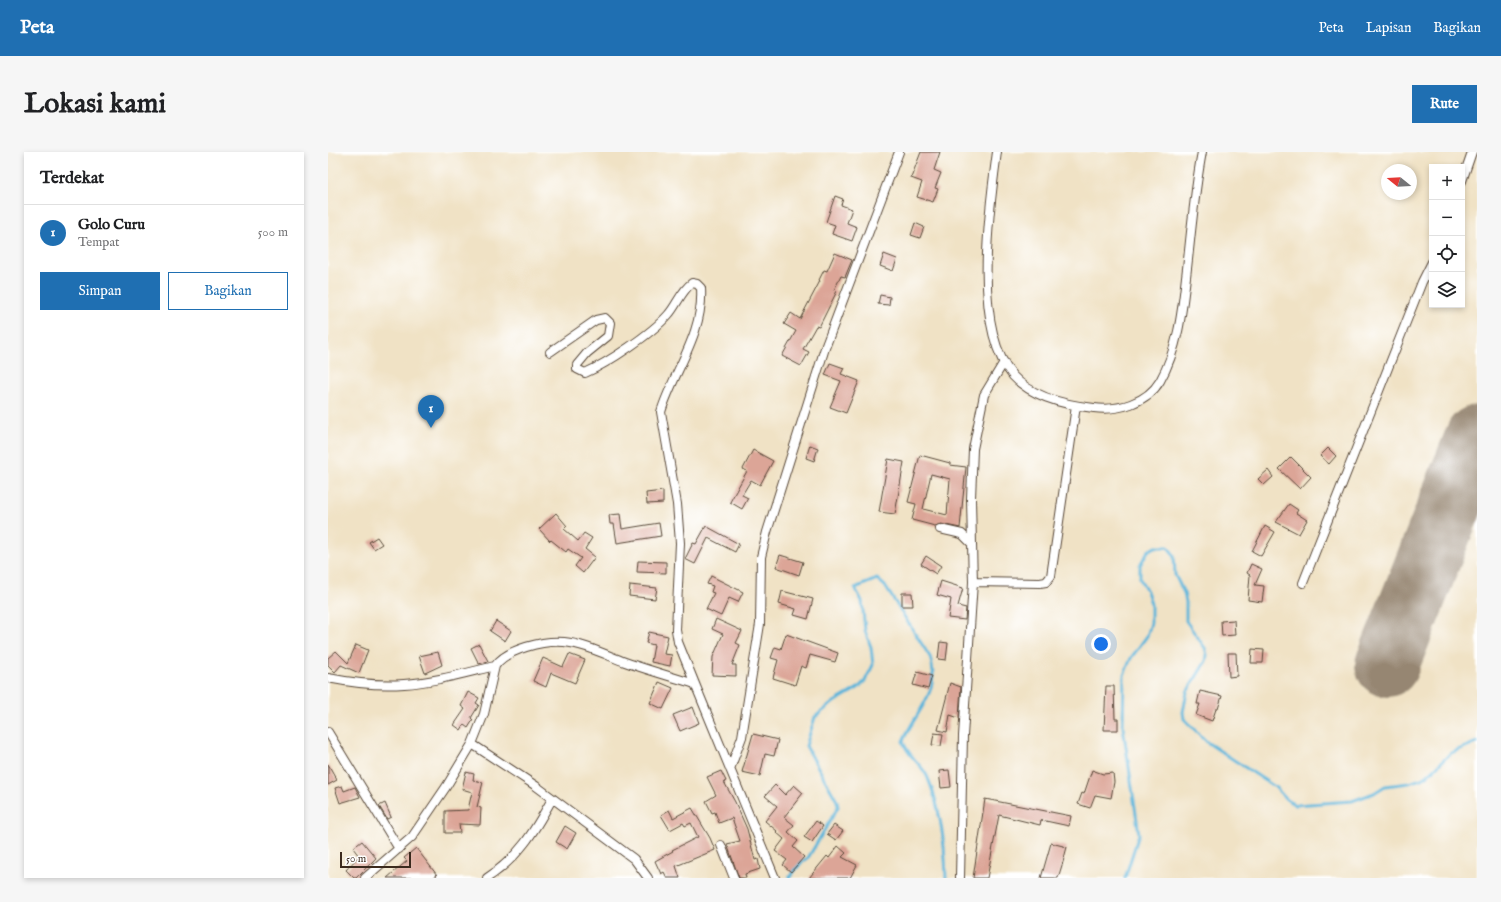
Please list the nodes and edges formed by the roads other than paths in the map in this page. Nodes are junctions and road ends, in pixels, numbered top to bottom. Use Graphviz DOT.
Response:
graph roads {
  1 [pos="899,152"];
  2 [pos="997,152"];
  3 [pos="1202,152"];
  4 [pos="1472,152"];
  5 [pos="1465,172"];
  6 [pos="1429,268"];
  7 [pos="550,352"];
  8 [pos="1004,362"];
  9 [pos="1076,406"];
  10 [pos="940,529"];
  11 [pos="972,544"];
  12 [pos="973,582"];
  13 [pos="1304,583"];
  14 [pos="495,666"];
  15 [pos="328,678"];
  16 [pos="695,684"];
  17 [pos="328,732"];
  18 [pos="472,744"];
  19 [pos="730,769"];
  20 [pos="552,799"];
  21 [pos="721,845"];
  22 [pos="399,849"];
  23 [pos="365,878"];
  24 [pos="487,878"];
  25 [pos="648,878"];
  26 [pos="734,878"];
  27 [pos="775,878"];
  28 [pos="960,878"];
  1 -- 19 [label="street"];
  2 -- 8 [label="street"];
  3 -- 9 [label="street"];
  4 -- 5 [label="street"];
  6 -- 13 [label="street"];
  7 -- 16 [label="street"];
  8 -- 9 [label="street"];
  8 -- 11 [label="street"];
  9 -- 12 [label="street"];
  10 -- 11 [label="street"];
  11 -- 12 [label="street"];
  12 -- 28 [label="street"];
  14 -- 15 [label="street"];
  14 -- 16 [label="street"];
  14 -- 18 [label="street"];
  16 -- 19 [label="street"];
  17 -- 22 [label="street"];
  18 -- 20 [label="street"];
  18 -- 22 [label="street"];
  19 -- 27 [label="street"];
  20 -- 24 [label="street"];
  20 -- 25 [label="street"];
  21 -- 26 [label="street"];
  22 -- 23 [label="street"];
}
